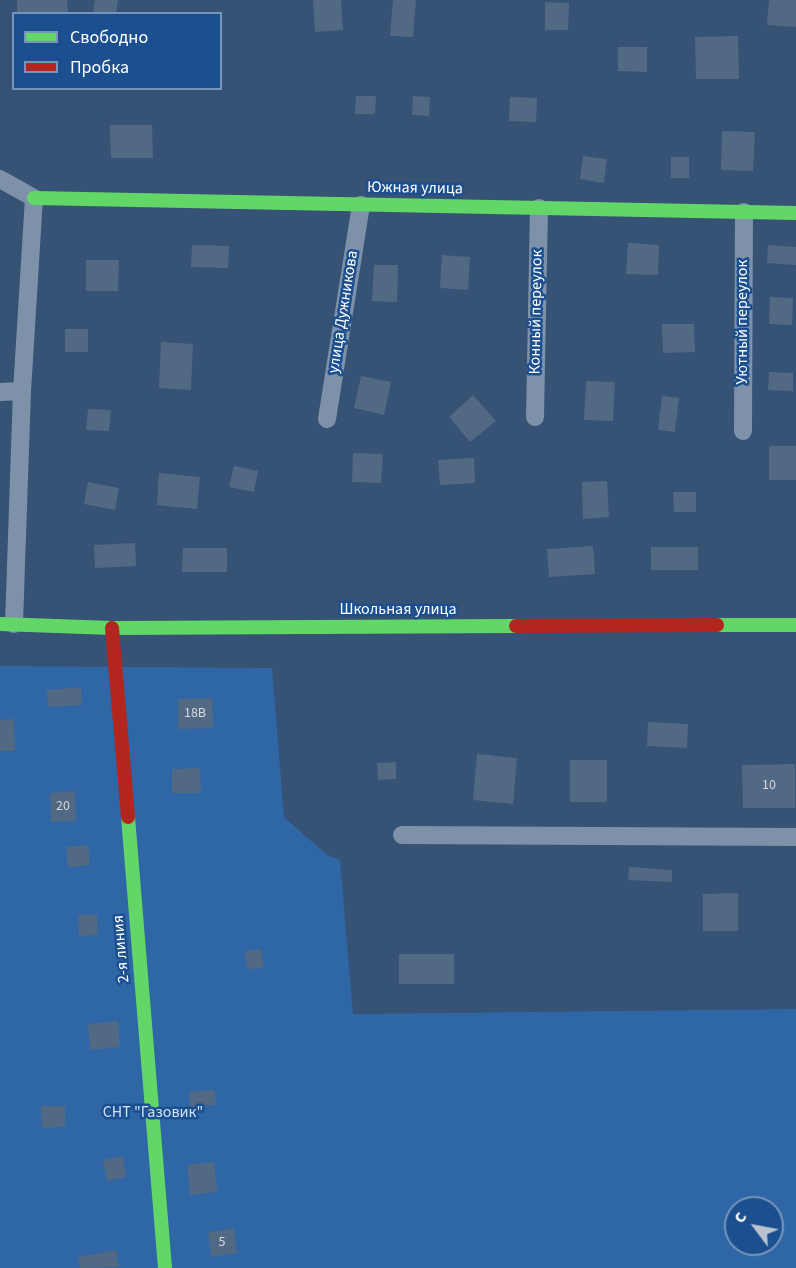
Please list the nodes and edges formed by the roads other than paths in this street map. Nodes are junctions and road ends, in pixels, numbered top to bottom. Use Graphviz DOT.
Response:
graph roads {
  1 [pos="0,179"];
  2 [pos="34,198"];
  3 [pos="361,205"];
  4 [pos="539,208"];
  5 [pos="744,212"];
  6 [pos="796,213"];
  7 [pos="0,392"];
  8 [pos="22,392"];
  9 [pos="536,417"];
  10 [pos="327,419"];
  11 [pos="742,431"];
  12 [pos="7,624"];
  13 [pos="796,625"];
  14 [pos="112,628"];
  15 [pos="402,835"];
  16 [pos="796,837"];
  17 [pos="165,1268"];
  1 -- 2 [label="street"];
  2 -- 3 [label="street, Южная улица"];
  2 -- 8 [label="street"];
  3 -- 4 [label="street, Южная улица"];
  3 -- 10 [label="street, улица Дужникова"];
  4 -- 5 [label="street, Южная улица"];
  4 -- 9 [label="street, Конный переулок"];
  5 -- 6 [label="street, Южная улица"];
  5 -- 11 [label="street, Уютный переулок"];
  7 -- 8 [label="street"];
  8 -- 12 [label="street"];
  12 -- 14 [label="street, Школьная улица"];
  13 -- 14 [label="street, Школьная улица"];
  14 -- 17 [label="street, 2-я линия"];
  15 -- 16 [label="street"];
}
